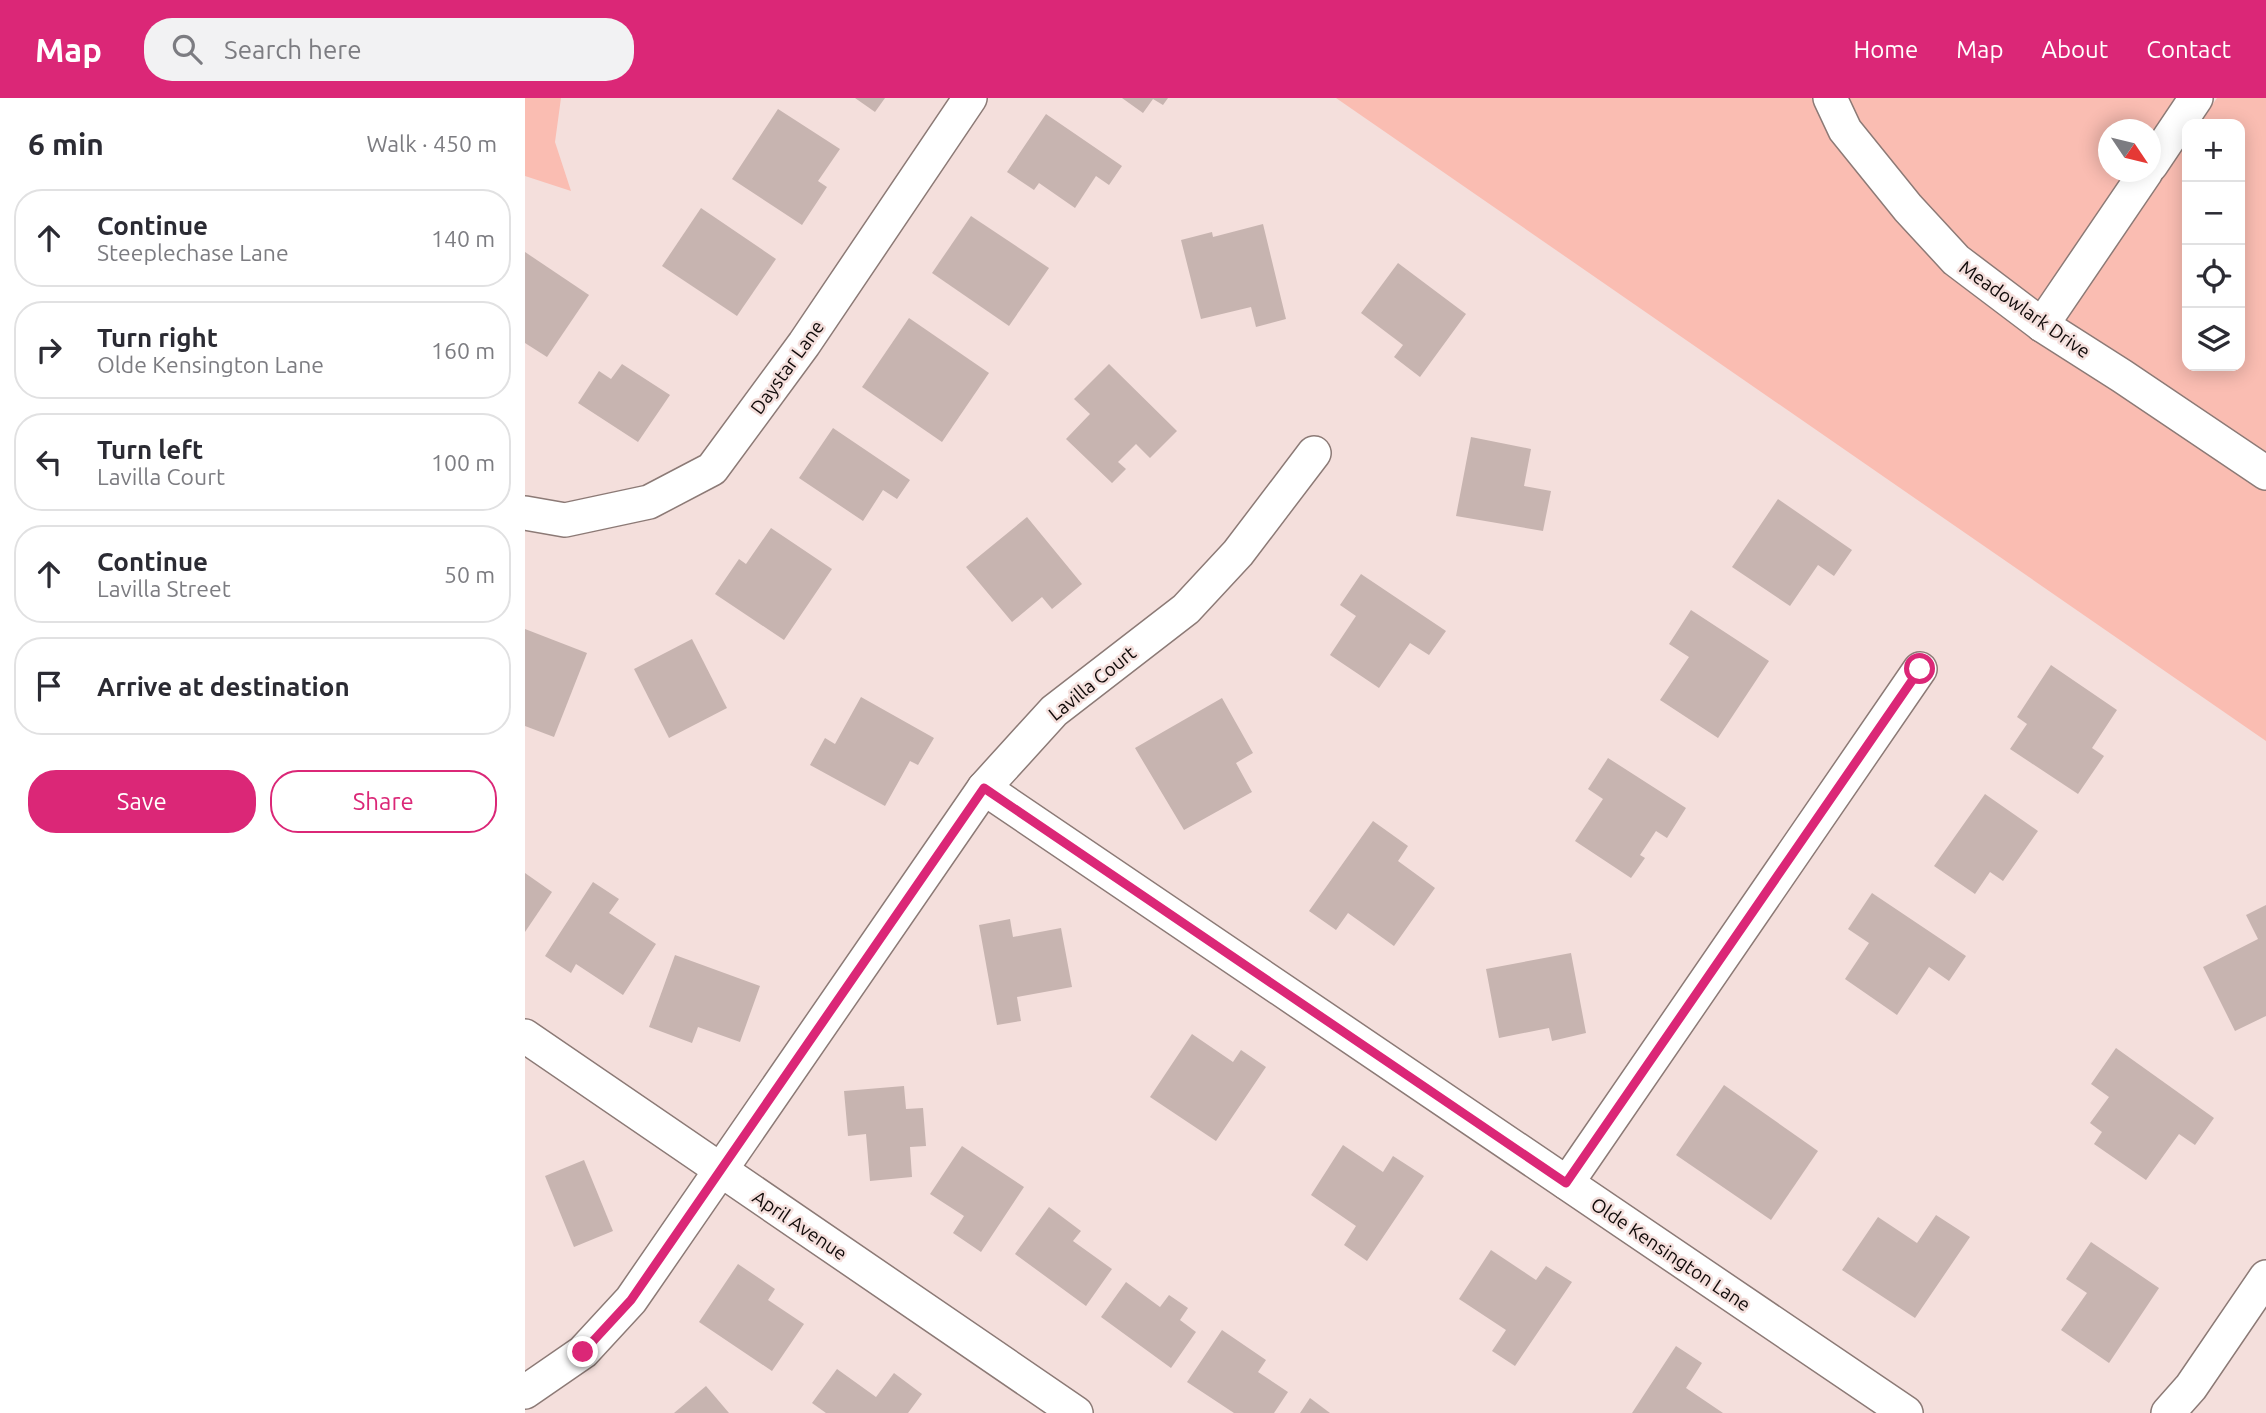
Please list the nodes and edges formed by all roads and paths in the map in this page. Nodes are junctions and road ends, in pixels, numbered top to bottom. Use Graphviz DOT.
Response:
graph roads {
  1 [pos="969,98"];
  2 [pos="1830,98"];
  3 [pos="2196,98"];
  4 [pos="2161,150"];
  5 [pos="2139,182"];
  6 [pos="2042,325"];
  7 [pos="1314,453"];
  8 [pos="2266,473"];
  9 [pos="525,513"];
  10 [pos="1920,669"];
  11 [pos="984,788"];
  12 [pos="525,1036"];
  13 [pos="720,1170"];
  14 [pos="1566,1183"];
  15 [pos="2266,1276"];
  16 [pos="525,1392"];
  17 [pos="1076,1413"];
  18 [pos="1906,1413"];
  19 [pos="2168,1413"];
  1 -- 9 [label="street, Daystar Lane"];
  2 -- 6 [label="street, Meadowlark Drive"];
  3 -- 4 [label="street"];
  5 -- 6 [label="street"];
  6 -- 8 [label="street, Meadowlark Drive"];
  7 -- 11 [label="street, Lavilla Court"];
  10 -- 14 [label="street"];
  11 -- 13 [label="street, Lavilla Court"];
  11 -- 14 [label="street, Olde Kensington Lane"];
  12 -- 13 [label="street, April Avenue"];
  13 -- 16 [label="street, Lavilla Court"];
  13 -- 17 [label="street, April Avenue"];
  14 -- 18 [label="street, Olde Kensington Lane"];
  15 -- 19 [label="street"];
}
